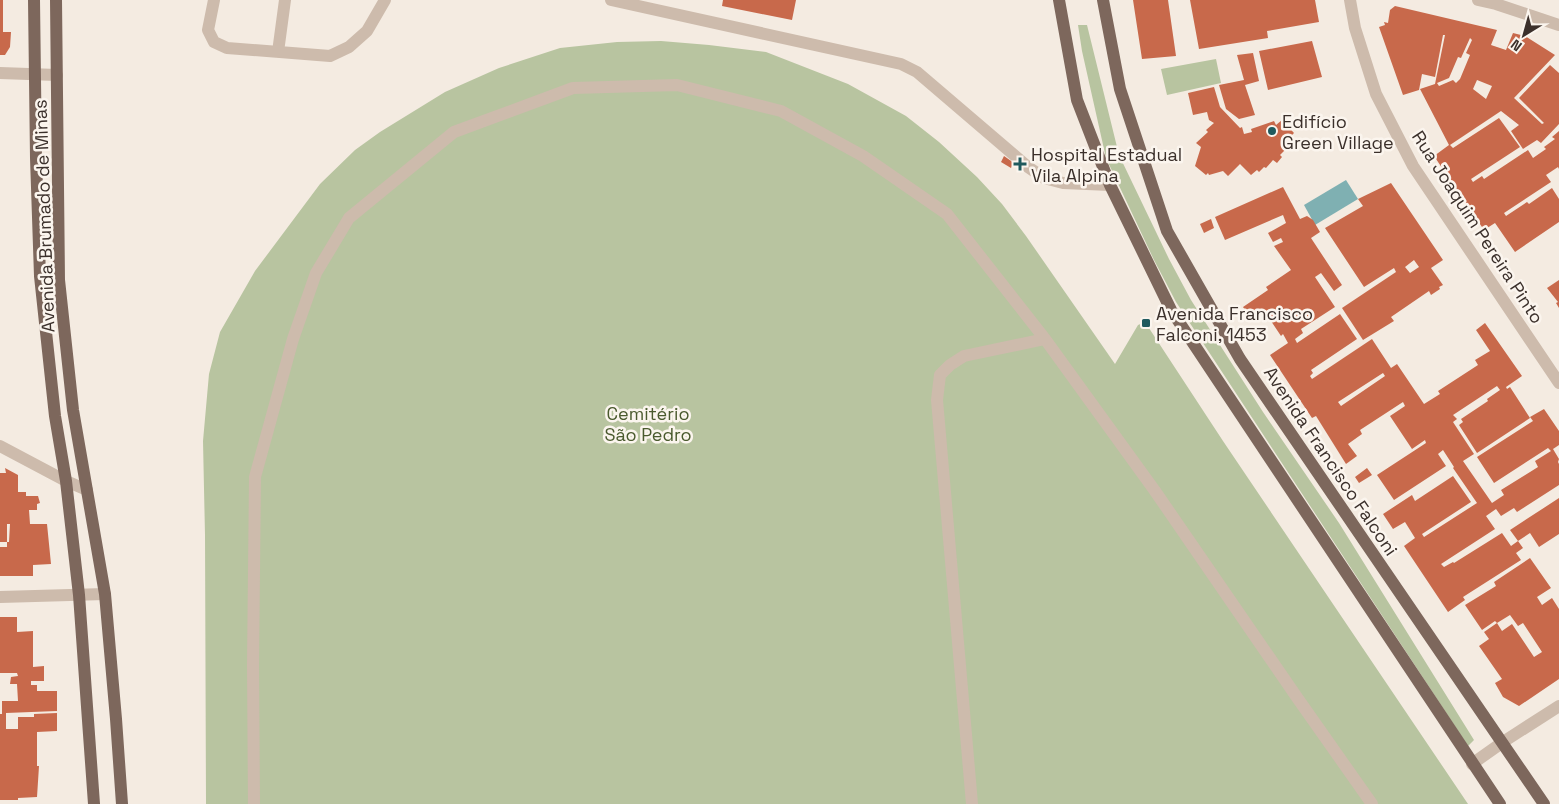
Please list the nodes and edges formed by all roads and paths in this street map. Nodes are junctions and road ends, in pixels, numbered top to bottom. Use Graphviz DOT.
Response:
graph roads {
  1 [pos="34,0"];
  2 [pos="56,0"];
  3 [pos="214,0"];
  4 [pos="285,0"];
  5 [pos="385,0"];
  6 [pos="611,0"];
  7 [pos="1059,0"];
  8 [pos="1103,0"];
  9 [pos="1350,0"];
  10 [pos="1478,0"];
  11 [pos="1559,25"];
  12 [pos="278,52"];
  13 [pos="0,73"];
  14 [pos="35,74"];
  15 [pos="57,75"];
  16 [pos="1110,184"];
  17 [pos="1045,338"];
  18 [pos="1559,383"];
  19 [pos="0,446"];
  20 [pos="66,482"];
  21 [pos="87,490"];
  22 [pos="105,594"];
  23 [pos="80,595"];
  24 [pos="0,597"];
  25 [pos="1559,706"];
  26 [pos="1503,742"];
  27 [pos="1472,764"];
  28 [pos="94,804"];
  29 [pos="122,804"];
  30 [pos="254,804"];
  31 [pos="972,804"];
  32 [pos="1372,804"];
  33 [pos="1500,804"];
  34 [pos="1544,804"];
  1 -- 14 [label="main road, Avenida Brumado de Minas"];
  2 -- 15 [label="main road, Avenida Brumado de Minas"];
  3 -- 12 [label="street"];
  4 -- 12 [label="street"];
  5 -- 12 [label="street"];
  6 -- 16 [label="street"];
  7 -- 16 [label="main road"];
  8 -- 26 [label="main road, Avenida Francisco Falconi"];
  9 -- 18 [label="street, Rua Joaquim Pereira Pinto"];
  10 -- 11 [label="street"];
  13 -- 14 [label="street"];
  14 -- 15 [label="street"];
  14 -- 20 [label="main road, Avenida Brumado de Minas"];
  15 -- 21 [label="main road, Avenida Brumado de Minas"];
  16 -- 27 [label="main road"];
  17 -- 30 [label="street"];
  17 -- 31 [label="street"];
  17 -- 32 [label="street"];
  19 -- 20 [label="street"];
  20 -- 21 [label="street"];
  20 -- 23 [label="main road, Avenida Brumado de Minas"];
  21 -- 22 [label="main road, Avenida Brumado de Minas"];
  22 -- 23 [label="street"];
  22 -- 29 [label="main road, Avenida Brumado de Minas"];
  23 -- 24 [label="street"];
  23 -- 28 [label="main road, Avenida Brumado de Minas"];
  25 -- 26 [label="street"];
  26 -- 27 [label="street"];
  26 -- 34 [label="main road, Avenida Francisco Falconi"];
  27 -- 33 [label="main road"];
}
